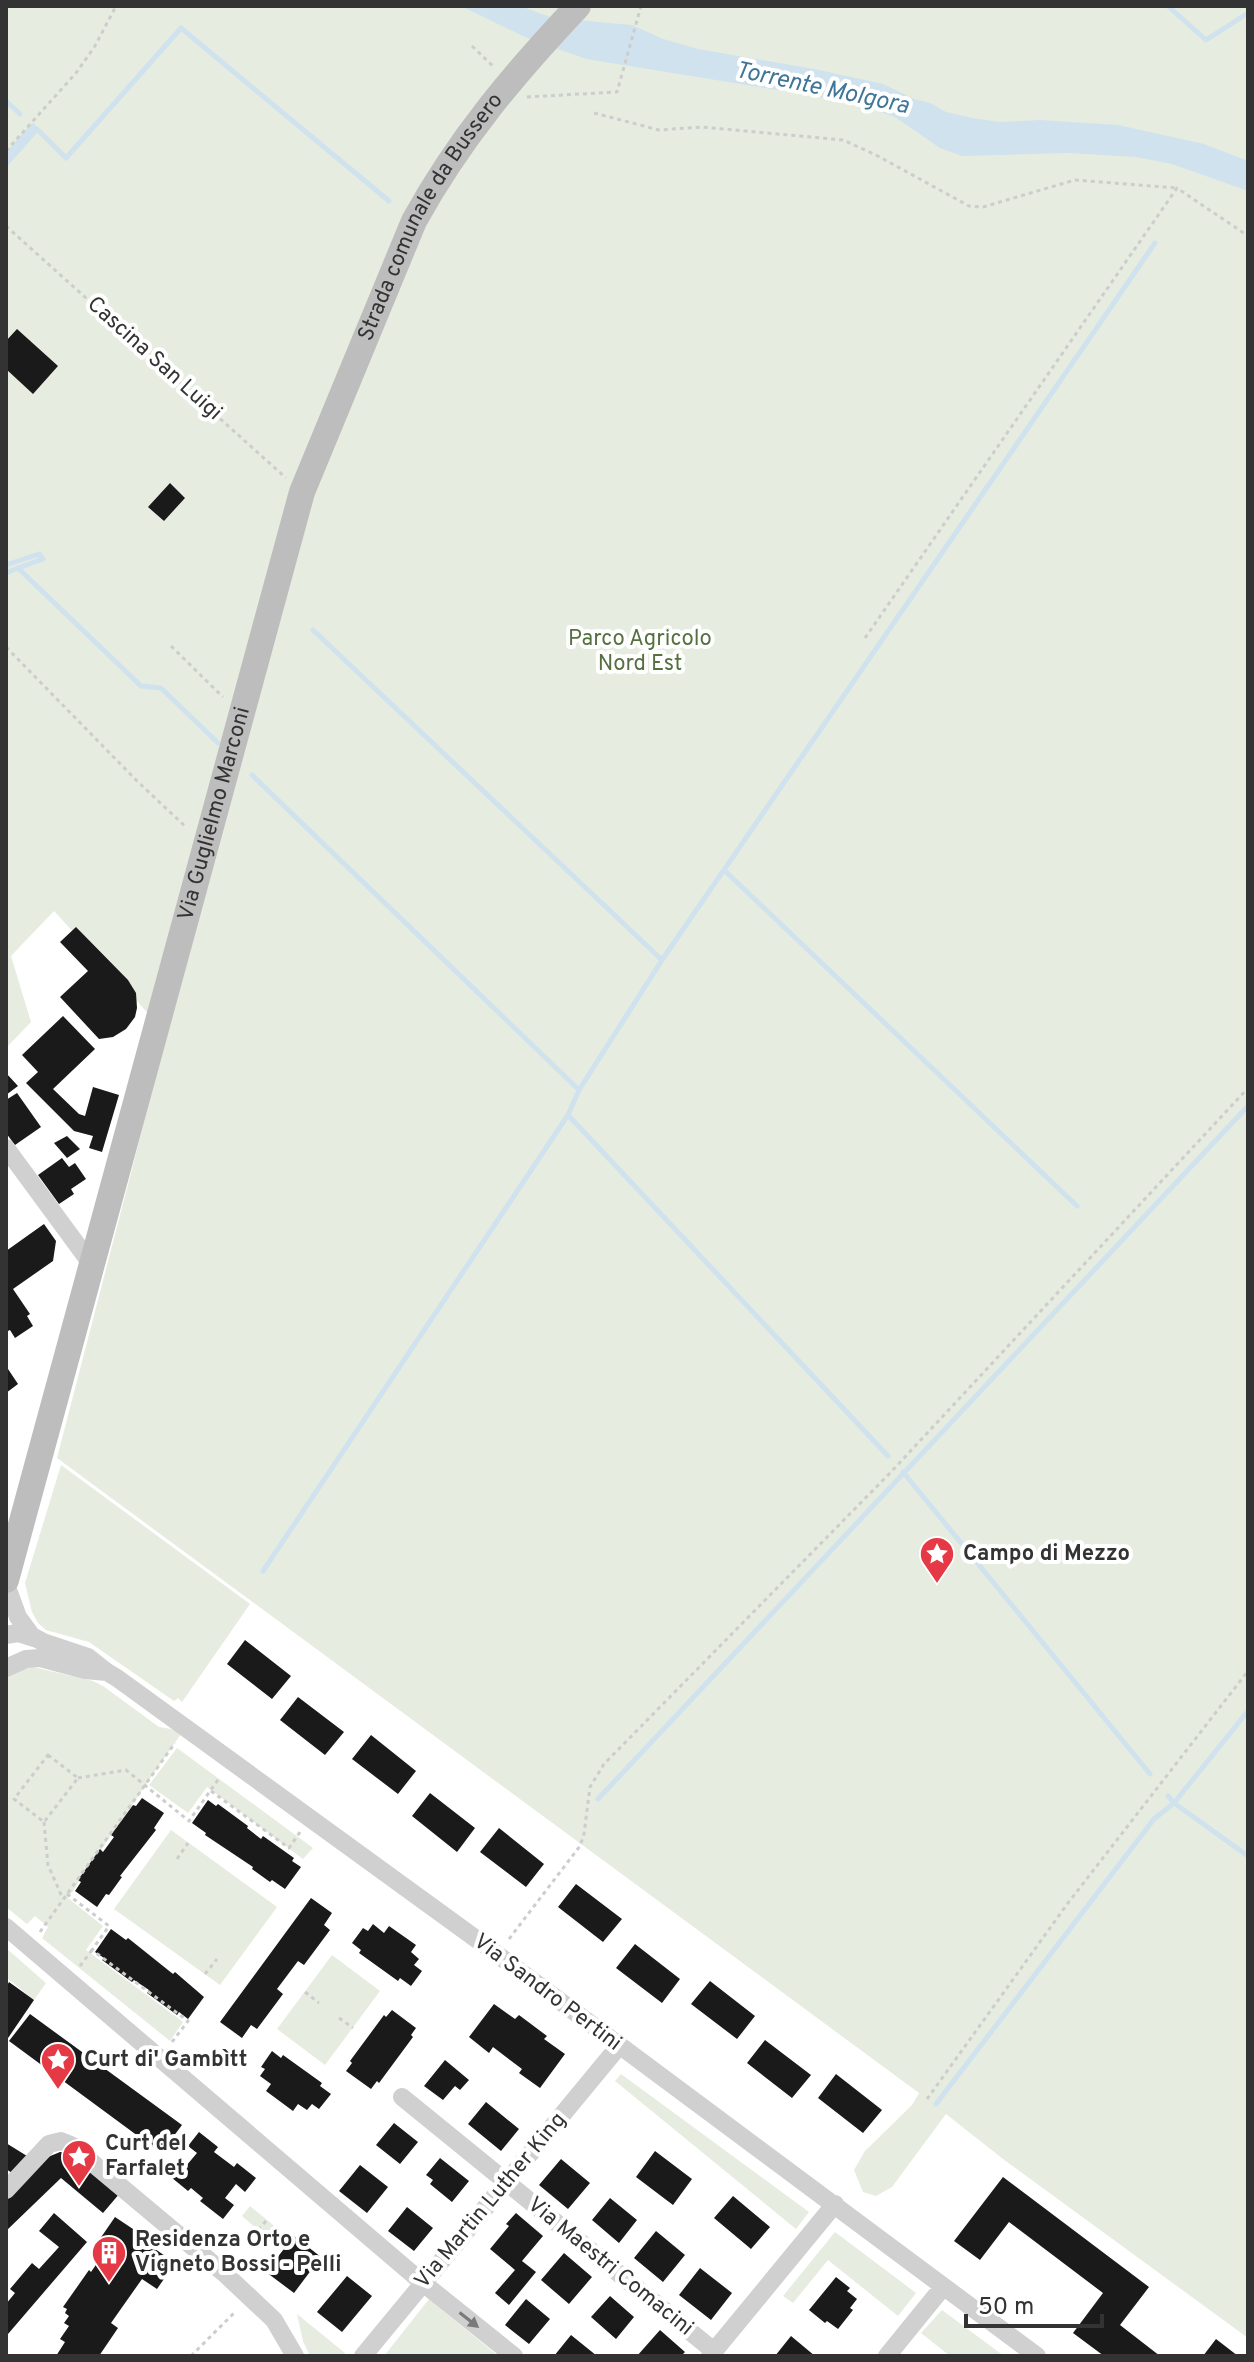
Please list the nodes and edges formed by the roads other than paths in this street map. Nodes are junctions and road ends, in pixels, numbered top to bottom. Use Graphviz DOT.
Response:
graph roads {
  1 [pos="578,6"];
  2 [pos="352,369"];
  3 [pos="6,1148"];
  4 [pos="92,1265"];
  5 [pos="6,1582"];
  6 [pos="6,1635"];
  7 [pos="6,1649"];
  8 [pos="43,1650"];
  9 [pos="6,1668"];
  10 [pos="6,1927"];
  11 [pos="619,2046"];
  12 [pos="402,2097"];
  13 [pos="506,2182"];
  14 [pos="6,2190"];
  15 [pos="835,2204"];
  16 [pos="423,2283"];
  17 [pos="943,2287"];
  18 [pos="712,2354"];
  19 [pos="295,2356"];
  20 [pos="363,2356"];
  21 [pos="514,2356"];
  22 [pos="887,2356"];
  23 [pos="1037,2356"];
  1 -- 2 [label="street, Strada comunale da Bussero"];
  2 -- 4 [label="street, Via Guglielmo Marconi"];
  3 -- 4 [label="street"];
  4 -- 5 [label="street, Via Guglielmo Marconi"];
  5 -- 8 [label="street"];
  6 -- 8 [label="street"];
  7 -- 8 [label="street"];
  8 -- 9 [label="street"];
  8 -- 11 [label="street, Via Sandro Pertini"];
  10 -- 16 [label="street"];
  11 -- 13 [label="street, Via Martin Luther King"];
  11 -- 15 [label="street, Via Sandro Pertini"];
  12 -- 13 [label="street, Via Maestri Comacini"];
  13 -- 16 [label="street, Via Martin Luther King"];
  13 -- 18 [label="street, Via Maestri Comacini"];
  14 -- 19 [label="street"];
  15 -- 17 [label="street, Via Sandro Pertini"];
  15 -- 18 [label="street"];
  16 -- 20 [label="street, Via Martin Luther King"];
  16 -- 21 [label="street, one-way"];
  17 -- 22 [label="street"];
  17 -- 23 [label="street, Via Sandro Pertini"];
}
